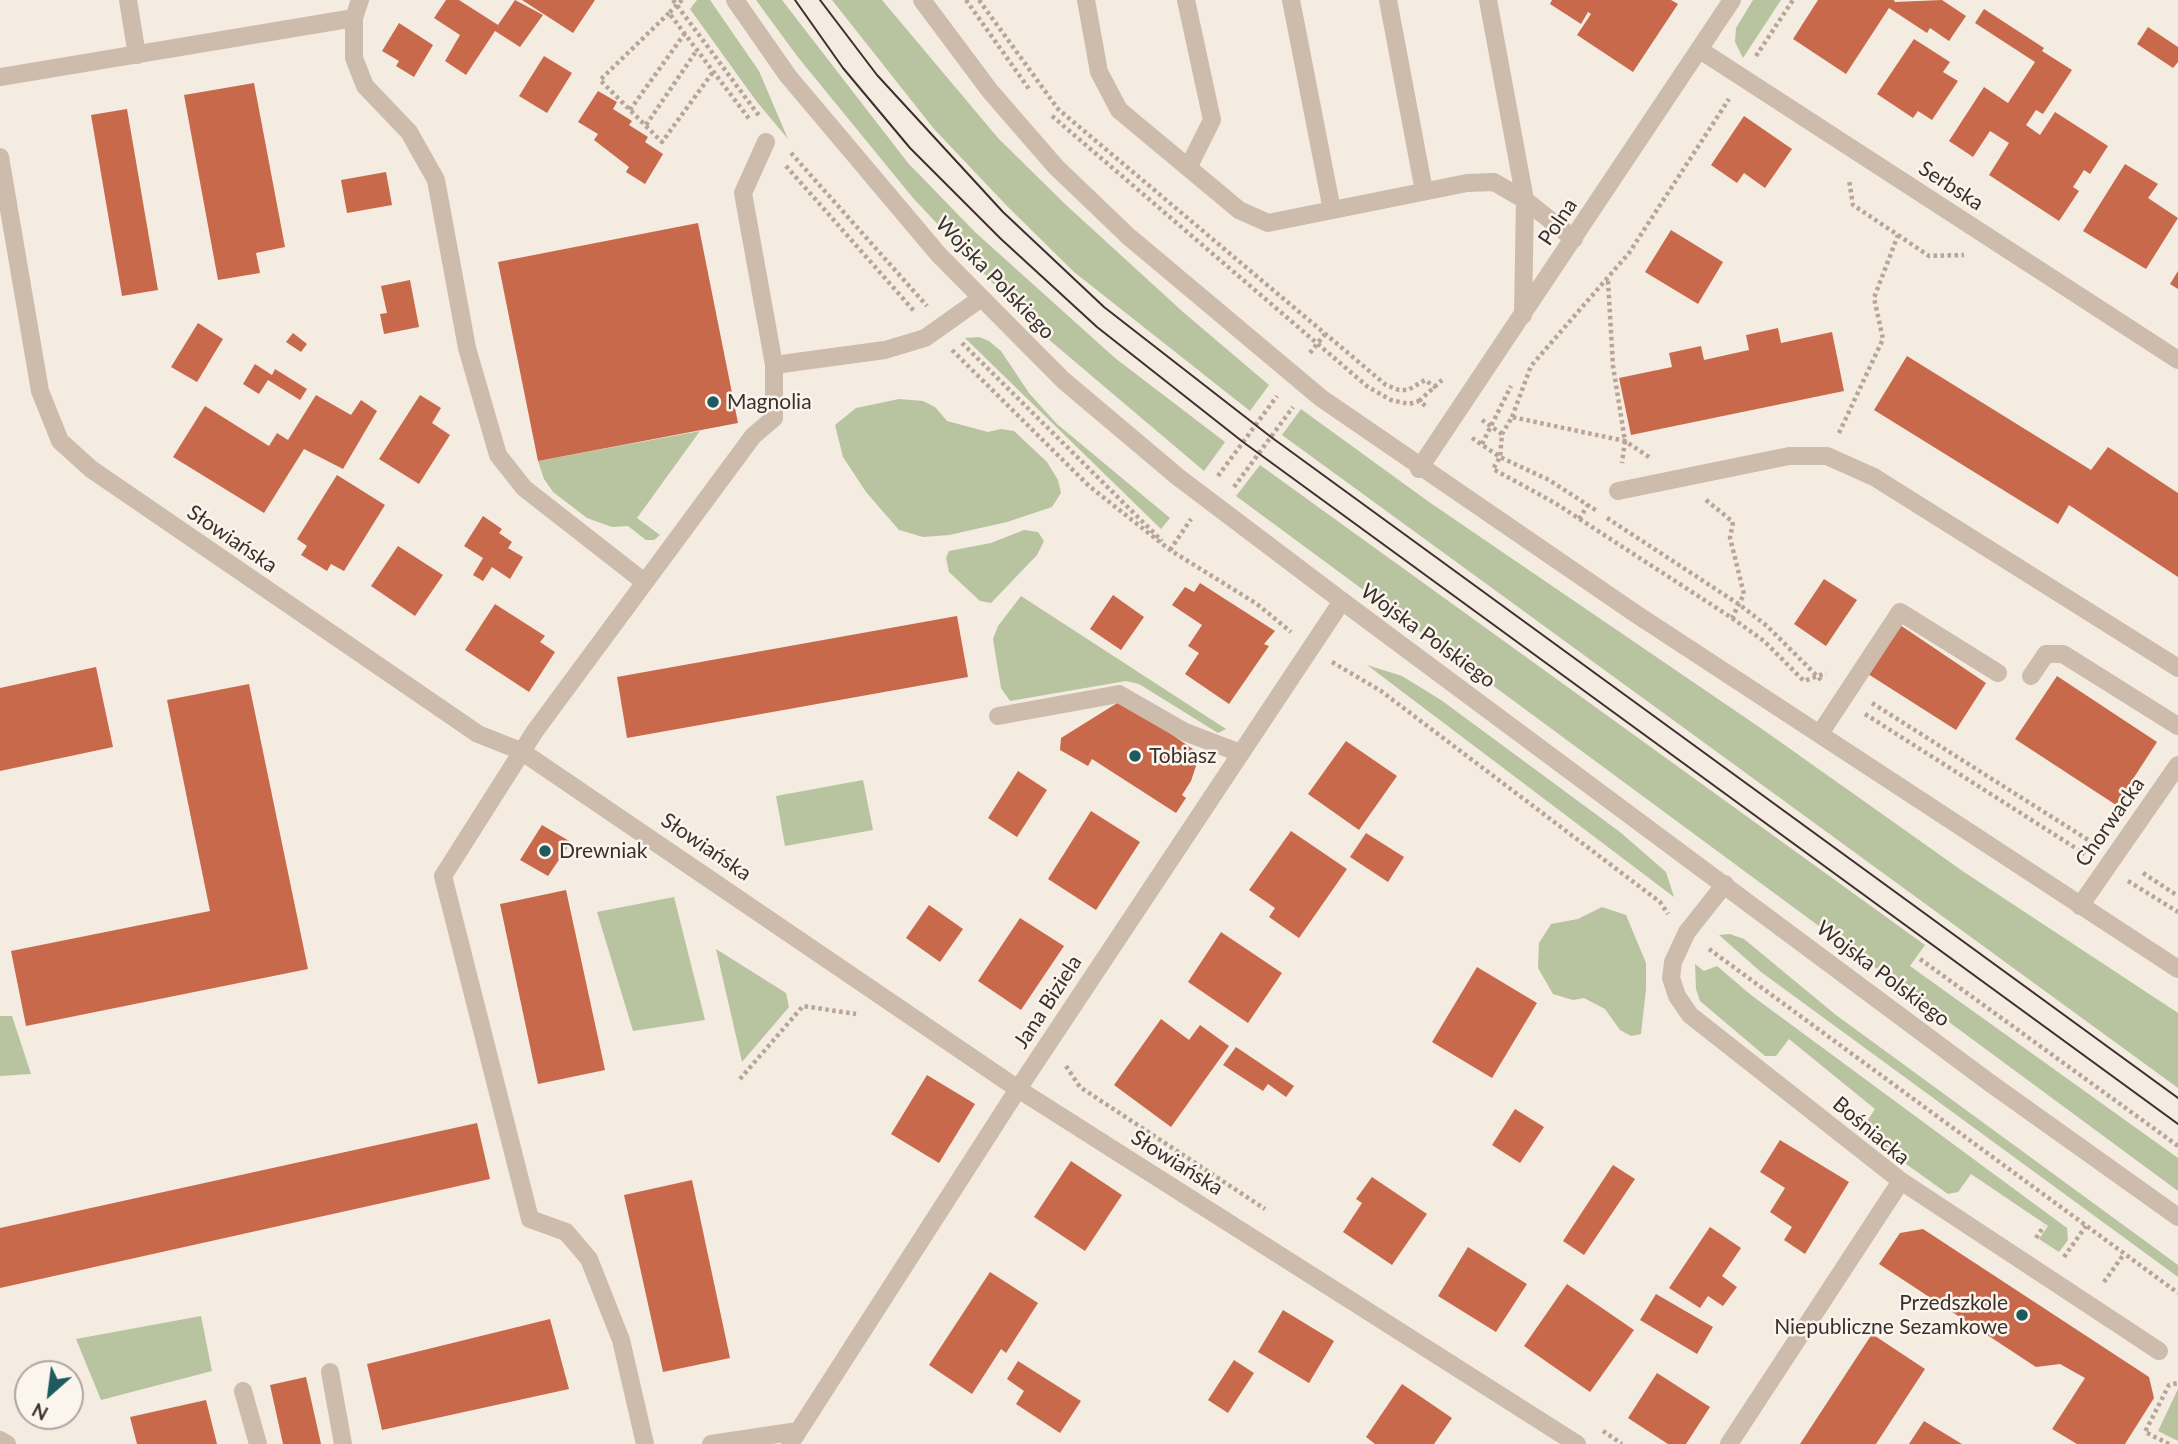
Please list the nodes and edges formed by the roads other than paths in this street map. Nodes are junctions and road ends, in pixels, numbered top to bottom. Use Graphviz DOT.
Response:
graph roads {
  1 [pos="128,0"];
  2 [pos="360,0"];
  3 [pos="735,0"];
  4 [pos="922,0"];
  5 [pos="1086,0"];
  6 [pos="1186,0"];
  7 [pos="1291,0"];
  8 [pos="1388,0"];
  9 [pos="1488,0"];
  10 [pos="1732,0"];
  11 [pos="354,18"];
  12 [pos="1700,50"];
  13 [pos="137,55"];
  14 [pos="0,77"];
  15 [pos="766,142"];
  16 [pos="0,157"];
  17 [pos="1188,168"];
  18 [pos="1424,191"];
  19 [pos="1525,200"];
  20 [pos="1332,210"];
  21 [pos="1574,239"];
  22 [pos="980,299"];
  23 [pos="1523,315"];
  24 [pos="2178,360"];
  25 [pos="774,365"];
  26 [pos="1419,468"];
  27 [pos="1618,491"];
  28 [pos="643,581"];
  29 [pos="1342,601"];
  30 [pos="2178,668"];
  31 [pos="1998,673"];
  32 [pos="2031,676"];
  33 [pos="998,716"];
  34 [pos="2178,726"];
  35 [pos="1821,733"];
  36 [pos="521,751"];
  37 [pos="1240,753"];
  38 [pos="2178,765"];
  39 [pos="1725,884"];
  40 [pos="2080,906"];
  41 [pos="2178,968"];
  42 [pos="1018,1088"];
  43 [pos="1901,1181"];
  44 [pos="2178,1217"];
  45 [pos="2159,1351"];
  46 [pos="330,1372"];
  47 [pos="243,1391"];
  48 [pos="794,1438"];
  49 [pos="0,1440"];
  50 [pos="7,1444"];
  51 [pos="257,1444"];
  52 [pos="344,1444"];
  53 [pos="645,1444"];
  54 [pos="711,1444"];
  55 [pos="1577,1444"];
  56 [pos="1729,1444"];
  1 -- 13 [label="street"];
  2 -- 11 [label="street"];
  3 -- 22 [label="street, Wojska Polskiego"];
  4 -- 26 [label="street"];
  5 -- 17 [label="street"];
  6 -- 17 [label="street"];
  7 -- 20 [label="street"];
  8 -- 18 [label="street"];
  9 -- 19 [label="street"];
  10 -- 12 [label="street, Polna"];
  11 -- 13 [label="street"];
  11 -- 28 [label="street"];
  12 -- 21 [label="street, Polna"];
  12 -- 24 [label="street, Serbska"];
  13 -- 14 [label="street"];
  15 -- 25 [label="street"];
  16 -- 36 [label="street, Słowiańska"];
  17 -- 20 [label="street"];
  18 -- 19 [label="street"];
  18 -- 20 [label="street"];
  19 -- 21 [label="street"];
  19 -- 23 [label="street"];
  21 -- 23 [label="street, Polna"];
  22 -- 25 [label="street"];
  22 -- 29 [label="street, Wojska Polskiego"];
  23 -- 26 [label="street, Polna"];
  25 -- 28 [label="street"];
  26 -- 35 [label="street"];
  27 -- 30 [label="street"];
  28 -- 36 [label="street"];
  29 -- 37 [label="street, Jana Biziela"];
  29 -- 39 [label="street, Wojska Polskiego"];
  31 -- 35 [label="street"];
  32 -- 34 [label="street"];
  33 -- 37 [label="street"];
  35 -- 40 [label="street"];
  36 -- 42 [label="street, Słowiańska"];
  36 -- 53 [label="street"];
  37 -- 42 [label="street, Jana Biziela"];
  38 -- 40 [label="street, Chorwacka"];
  39 -- 43 [label="street, Bośniacka"];
  39 -- 44 [label="street, Wojska Polskiego"];
  40 -- 41 [label="street"];
  42 -- 48 [label="street, Jana Biziela"];
  42 -- 55 [label="street, Słowiańska"];
  43 -- 45 [label="street"];
  43 -- 56 [label="street, Bośniacka"];
  46 -- 52 [label="street"];
  47 -- 51 [label="street"];
  48 -- 54 [label="street, Jana Biziela"];
  49 -- 50 [label="street"];
}
